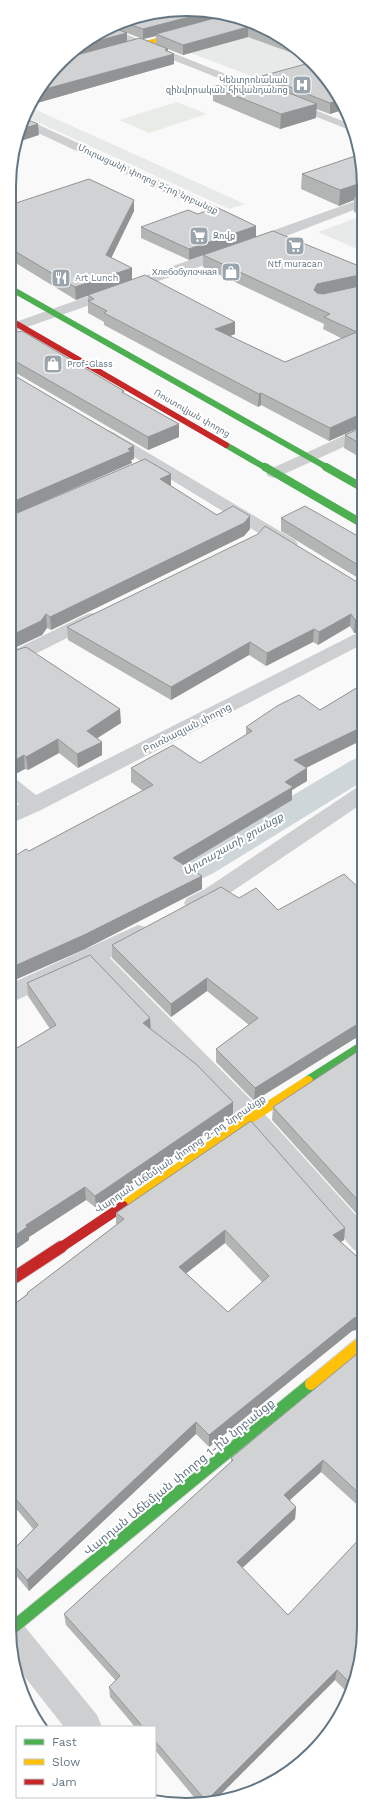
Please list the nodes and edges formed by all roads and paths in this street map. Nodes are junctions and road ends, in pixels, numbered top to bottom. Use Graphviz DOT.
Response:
graph roads {
  1 [pos="229,21"];
  2 [pos="114,33"];
  3 [pos="143,44"];
  4 [pos="113,52"];
  5 [pos="28,124"];
  6 [pos="346,126"];
  7 [pos="357,205"];
  8 [pos="271,237"];
  9 [pos="16,292"];
  10 [pos="53,314"];
  11 [pos="16,324"];
  12 [pos="16,326"];
  13 [pos="98,430"];
  14 [pos="357,435"];
  15 [pos="308,457"];
  16 [pos="153,461"];
  17 [pos="132,470"];
  18 [pos="274,473"];
  19 [pos="357,485"];
  20 [pos="357,521"];
  21 [pos="263,528"];
  22 [pos="251,541"];
  23 [pos="303,553"];
  24 [pos="109,611"];
  25 [pos="357,640"];
  26 [pos="16,656"];
  27 [pos="16,790"];
  28 [pos="357,797"];
  29 [pos="34,806"];
  30 [pos="16,814"];
  31 [pos="178,912"];
  32 [pos="157,923"];
  33 [pos="94,956"];
  34 [pos="16,991"];
  35 [pos="357,1050"];
  36 [pos="252,1117"];
  37 [pos="357,1235"];
  38 [pos="16,1276"];
  39 [pos="357,1346"];
  40 [pos="16,1627"];
  41 [pos="16,1640"];
  42 [pos="84,1726"];
  1 -- 3 [label="main road"];
  2 -- 3 [label="street"];
  3 -- 4 [label="main road"];
  3 -- 6 [label="street"];
  5 -- 8 [label="street, Մուրացանի փողոց 2-րդ նրբանցք"];
  7 -- 8 [label="street"];
  8 -- 10 [label="street"];
  9 -- 10 [label="main road, Ռոստովյան փողոց"];
  10 -- 11 [label="street"];
  10 -- 15 [label="main road, Ռոստովյան փողոց"];
  12 -- 18 [label="main road, Ռոստովյան փողոց"];
  13 -- 16 [label="street"];
  14 -- 15 [label="street"];
  15 -- 18 [label="street"];
  15 -- 19 [label="main road, Ռոստովյան փողոց"];
  16 -- 17 [label="street"];
  16 -- 21 [label="street"];
  18 -- 20 [label="main road, Ռոստովյան փողոց"];
  21 -- 22 [label="street"];
  21 -- 23 [label="street"];
  24 -- 26 [label="street"];
  25 -- 29 [label="street, Բուռնազյան փողոց"];
  27 -- 29 [label="street"];
  28 -- 31 [label="street"];
  29 -- 30 [label="street, Բուռնազյան փողոց"];
  32 -- 33 [label="street"];
  33 -- 34 [label="street"];
  33 -- 36 [label="street"];
  35 -- 36 [label="main road, Վարդան Աճեմյան փողոց 2-րդ նրբանցք"];
  36 -- 37 [label="street"];
  36 -- 38 [label="main road, Վարդան Աճեմյան փողոց 2-րդ նրբանցք"];
  39 -- 40 [label="main road, Վարդան Աճեմյան փողոց 1-ին նրբանցք"];
  41 -- 42 [label="street"];
}
